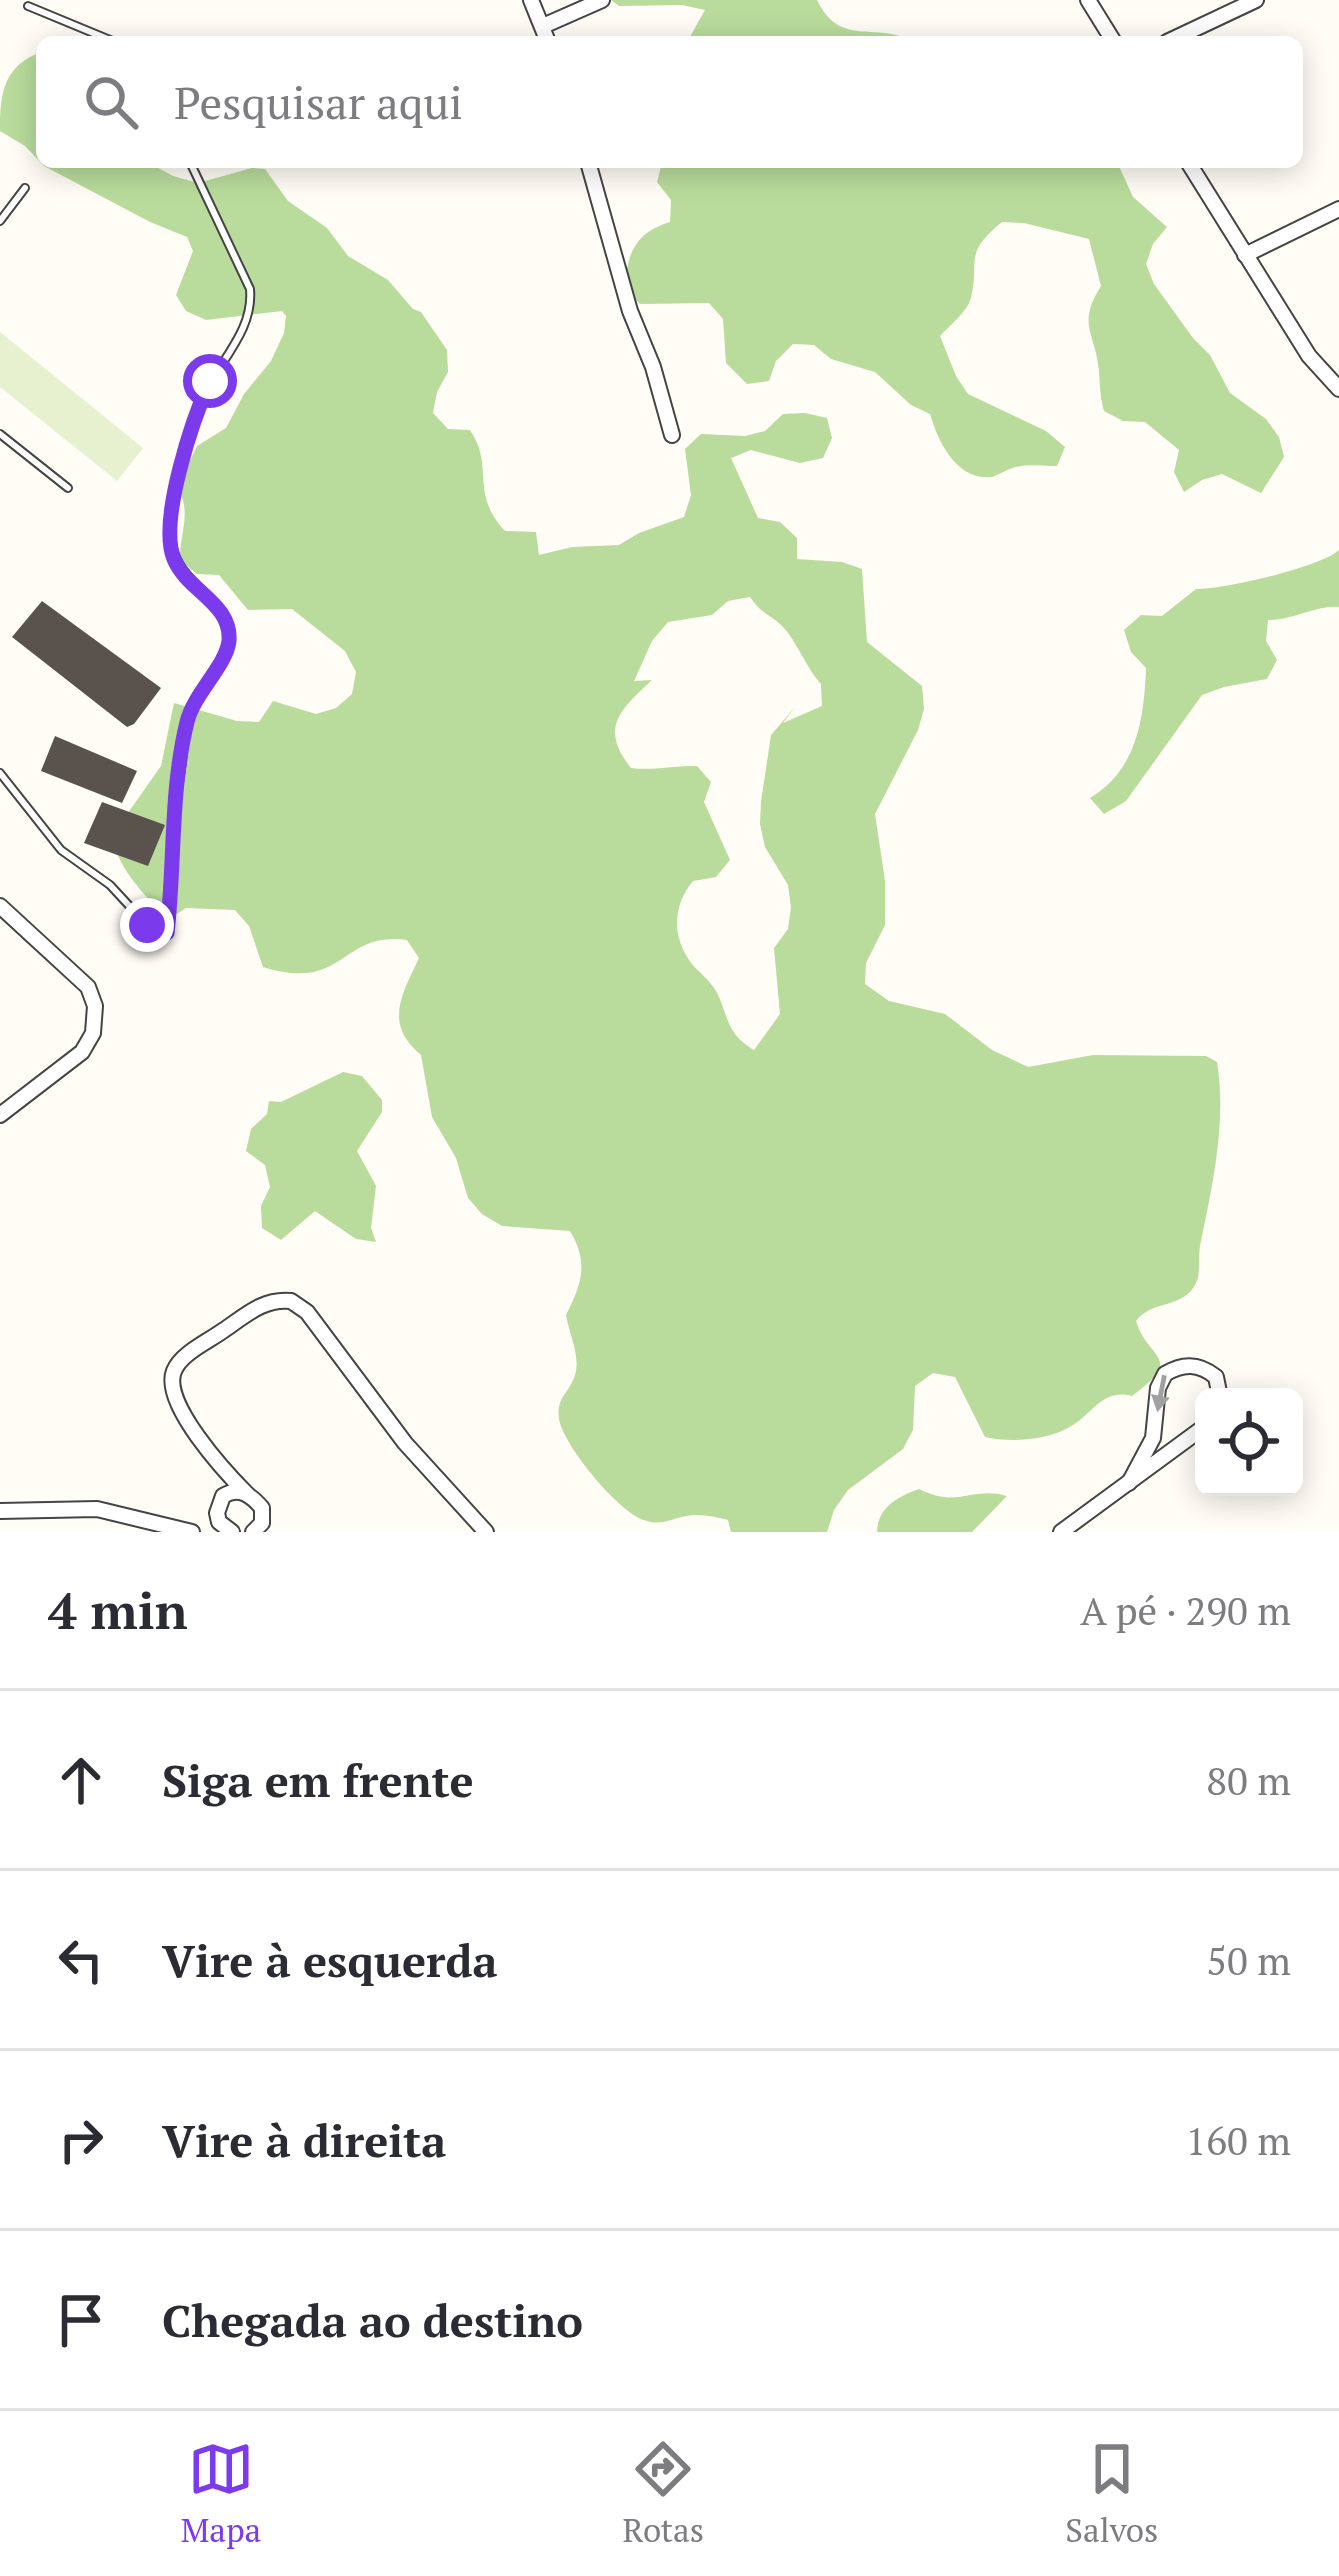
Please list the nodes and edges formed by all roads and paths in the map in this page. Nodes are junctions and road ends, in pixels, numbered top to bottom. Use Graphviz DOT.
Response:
graph roads {
  1 [pos="531,0"];
  2 [pos="602,0"];
  3 [pos="1088,0"];
  4 [pos="1256,0"];
  5 [pos="28,6"];
  6 [pos="543,26"];
  7 [pos="100,36"];
  8 [pos="546,36"];
  9 [pos="1110,36"];
  10 [pos="1180,36"];
  11 [pos="193,168"];
  12 [pos="590,168"];
  13 [pos="1192,168"];
  14 [pos="25,188"];
  15 [pos="1339,209"];
  16 [pos="0,220"];
  17 [pos="1244,255"];
  18 [pos="1339,389"];
  19 [pos="0,434"];
  20 [pos="672,435"];
  21 [pos="68,488"];
  22 [pos="0,773"];
  23 [pos="0,906"];
  24 [pos="0,1115"];
  25 [pos="1218,1388"];
  26 [pos="1195,1433"];
  27 [pos="227,1474"];
  28 [pos="1129,1483"];
  29 [pos="248,1495"];
  30 [pos="221,1498"];
  31 [pos="262,1508"];
  32 [pos="0,1511"];
  33 [pos="217,1516"];
  34 [pos="167,1525"];
  35 [pos="192,1532"];
  36 [pos="232,1532"];
  37 [pos="253,1532"];
  38 [pos="274,1532"];
  39 [pos="486,1532"];
  40 [pos="1061,1532"];
  1 -- 6 [label="street"];
  2 -- 6 [label="street"];
  3 -- 9 [label="street"];
  4 -- 10 [label="street"];
  5 -- 7 [label="lane"];
  6 -- 8 [label="street"];
  11 -- 22 [label="lane"];
  12 -- 20 [label="street"];
  13 -- 17 [label="street"];
  14 -- 16 [label="lane"];
  15 -- 17 [label="street"];
  17 -- 18 [label="street"];
  19 -- 21 [label="lane"];
  23 -- 24 [label="street"];
  25 -- 28 [label="street, one-way"];
  26 -- 28 [label="street"];
  27 -- 29 [label="street"];
  27 -- 30 [label="street"];
  27 -- 39 [label="street"];
  28 -- 40 [label="street"];
  29 -- 30 [label="street"];
  29 -- 31 [label="street"];
  30 -- 33 [label="street"];
  31 -- 37 [label="street"];
  31 -- 38 [label="street"];
  32 -- 34 [label="street"];
  33 -- 34 [label="street"];
  33 -- 36 [label="street"];
  34 -- 35 [label="street"];
}
